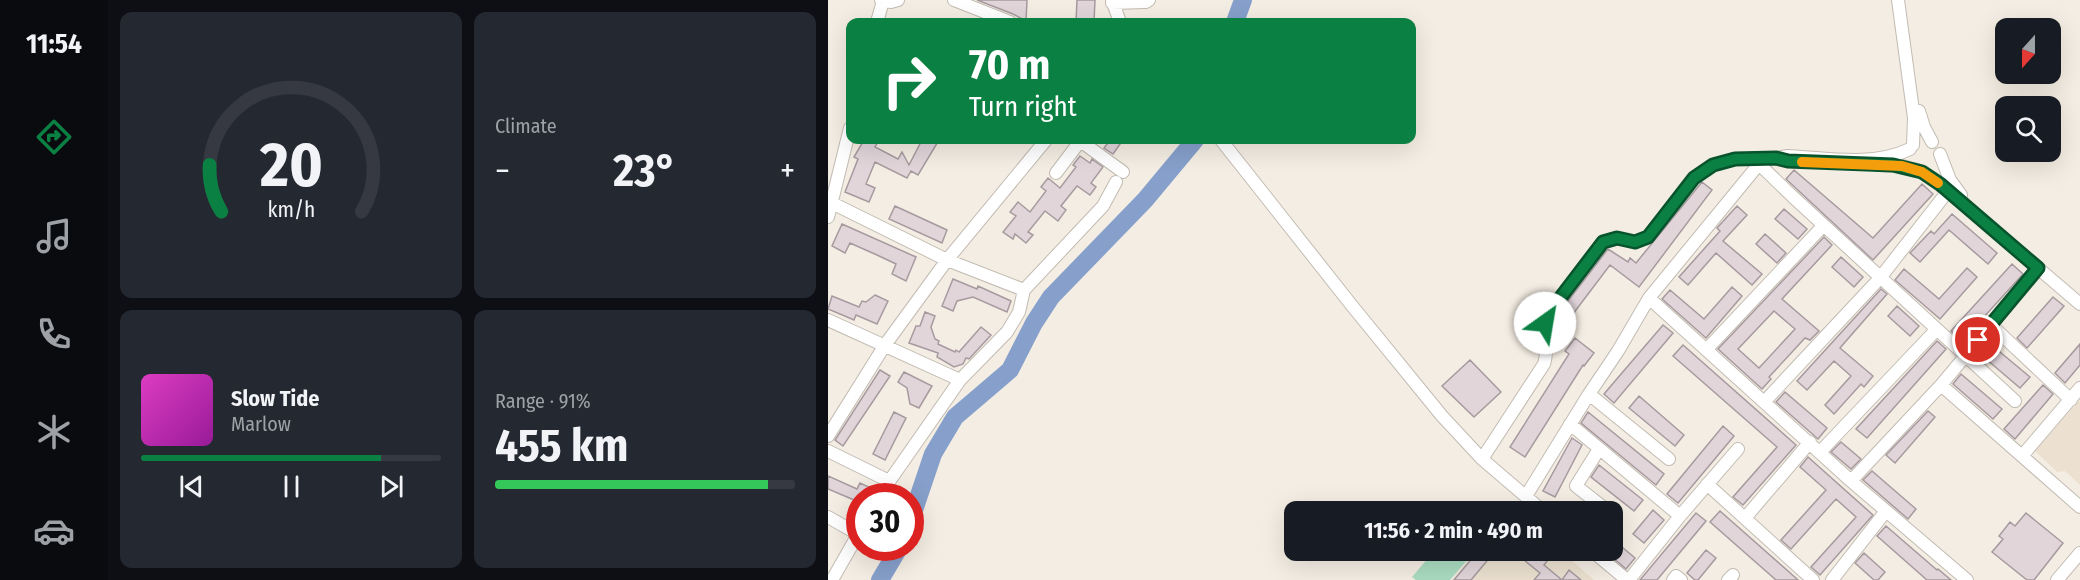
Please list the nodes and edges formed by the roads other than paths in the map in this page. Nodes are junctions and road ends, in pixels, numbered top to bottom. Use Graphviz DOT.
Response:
graph roads {
  1 [pos="882,0"];
  2 [pos="898,0"];
  3 [pos="954,0"];
  4 [pos="1149,0"];
  5 [pos="1898,0"];
  6 [pos="1904,0"];
  7 [pos="1112,2"];
  8 [pos="879,18"];
  9 [pos="1000,18"];
  10 [pos="1118,18"];
  11 [pos="1916,112"];
  12 [pos="1932,142"];
  13 [pos="846,144"];
  14 [pos="1043,144"];
  15 [pos="1077,144"];
  16 [pos="1084,144"];
  17 [pos="1224,144"];
  18 [pos="1911,147"];
  19 [pos="1940,154"];
  20 [pos="1776,158"];
  21 [pos="1919,171"];
  22 [pos="1056,172"];
  23 [pos="1948,191"];
  24 [pos="832,203"];
  25 [pos="828,217"];
  26 [pos="1823,226"];
  27 [pos="947,260"];
  28 [pos="2038,268"];
  29 [pos="1880,278"];
  30 [pos="1024,290"];
  31 [pos="2080,297"];
  32 [pos="1649,298"];
  33 [pos="2080,304"];
  34 [pos="828,321"];
  35 [pos="1991,326"];
  36 [pos="1936,330"];
  37 [pos="885,345"];
  38 [pos="1707,349"];
  39 [pos="1964,355"];
  40 [pos="960,380"];
  41 [pos="1941,385"];
  42 [pos="2080,388"];
  43 [pos="1588,394"];
  44 [pos="2071,400"];
  45 [pos="1765,401"];
  46 [pos="2015,401"];
  47 [pos="1570,424"];
  48 [pos="828,436"];
  49 [pos="1810,442"];
  50 [pos="1599,448"];
  51 [pos="1738,449"];
  52 [pos="828,451"];
  53 [pos="1820,452"];
  54 [pos="2022,456"];
  55 [pos="1482,459"];
  56 [pos="1669,459"];
  57 [pos="889,481"];
  58 [pos="1851,481"];
  59 [pos="1707,484"];
  60 [pos="1526,496"];
  61 [pos="1532,501"];
  62 [pos="1595,501"];
  63 [pos="2080,507"];
  64 [pos="1887,511"];
  65 [pos="1680,516"];
  66 [pos="828,517"];
  67 [pos="1746,518"];
  68 [pos="846,526"];
  69 [pos="2080,553"];
  70 [pos="846,555"];
  71 [pos="1605,561"];
  72 [pos="832,580"];
  73 [pos="1628,580"];
  74 [pos="1673,580"];
  75 [pos="1681,580"];
  76 [pos="1813,580"];
  77 [pos="1832,580"];
  78 [pos="1967,580"];
  79 [pos="2057,580"];
  1 -- 2 [label="street"];
  1 -- 8 [label="street"];
  3 -- 9 [label="street"];
  4 -- 7 [label="street"];
  5 -- 11 [label="street"];
  6 -- 11 [label="street"];
  7 -- 10 [label="street"];
  11 -- 12 [label="street"];
  11 -- 18 [label="street"];
  12 -- 18 [label="street"];
  12 -- 19 [label="street"];
  13 -- 24 [label="street"];
  14 -- 27 [label="street"];
  15 -- 22 [label="street"];
  16 -- 30 [label="street"];
  17 -- 55 [label="street"];
  18 -- 20 [label="street"];
  18 -- 21 [label="street"];
  19 -- 21 [label="street"];
  19 -- 31 [label="street"];
  20 -- 21 [label="street"];
  20 -- 55 [label="street"];
  21 -- 23 [label="street"];
  23 -- 28 [label="street"];
  23 -- 29 [label="street"];
  24 -- 25 [label="street"];
  24 -- 27 [label="street"];
  26 -- 29 [label="street"];
  26 -- 32 [label="street"];
  26 -- 38 [label="street"];
  27 -- 30 [label="street"];
  27 -- 37 [label="street"];
  28 -- 33 [label="street"];
  28 -- 35 [label="street"];
  29 -- 36 [label="street"];
  29 -- 45 [label="street"];
  30 -- 40 [label="street"];
  32 -- 38 [label="street"];
  32 -- 43 [label="street"];
  34 -- 37 [label="street"];
  35 -- 39 [label="street"];
  35 -- 44 [label="street"];
  36 -- 39 [label="street"];
  36 -- 53 [label="street"];
  37 -- 40 [label="street"];
  37 -- 48 [label="street"];
  38 -- 45 [label="street"];
  39 -- 41 [label="street"];
  39 -- 46 [label="street"];
  40 -- 57 [label="street"];
  41 -- 54 [label="street"];
  41 -- 58 [label="street"];
  42 -- 44 [label="street"];
  43 -- 47 [label="street"];
  43 -- 56 [label="street"];
  44 -- 54 [label="street"];
  45 -- 49 [label="street"];
  47 -- 50 [label="street"];
  47 -- 60 [label="street"];
  49 -- 53 [label="street"];
  49 -- 67 [label="street"];
  50 -- 62 [label="street"];
  50 -- 65 [label="street"];
  51 -- 59 [label="street"];
  52 -- 57 [label="street"];
  53 -- 58 [label="street"];
  54 -- 63 [label="street"];
  55 -- 60 [label="street"];
  58 -- 64 [label="street"];
  59 -- 65 [label="street"];
  59 -- 67 [label="street"];
  60 -- 61 [label="street"];
  64 -- 77 [label="street"];
  64 -- 78 [label="street"];
  65 -- 73 [label="street"];
  66 -- 68 [label="street"];
  67 -- 76 [label="street"];
  69 -- 79 [label="street"];
  70 -- 72 [label="street"];
  71 -- 73 [label="street"];
  74 -- 75 [label="street"];
}
